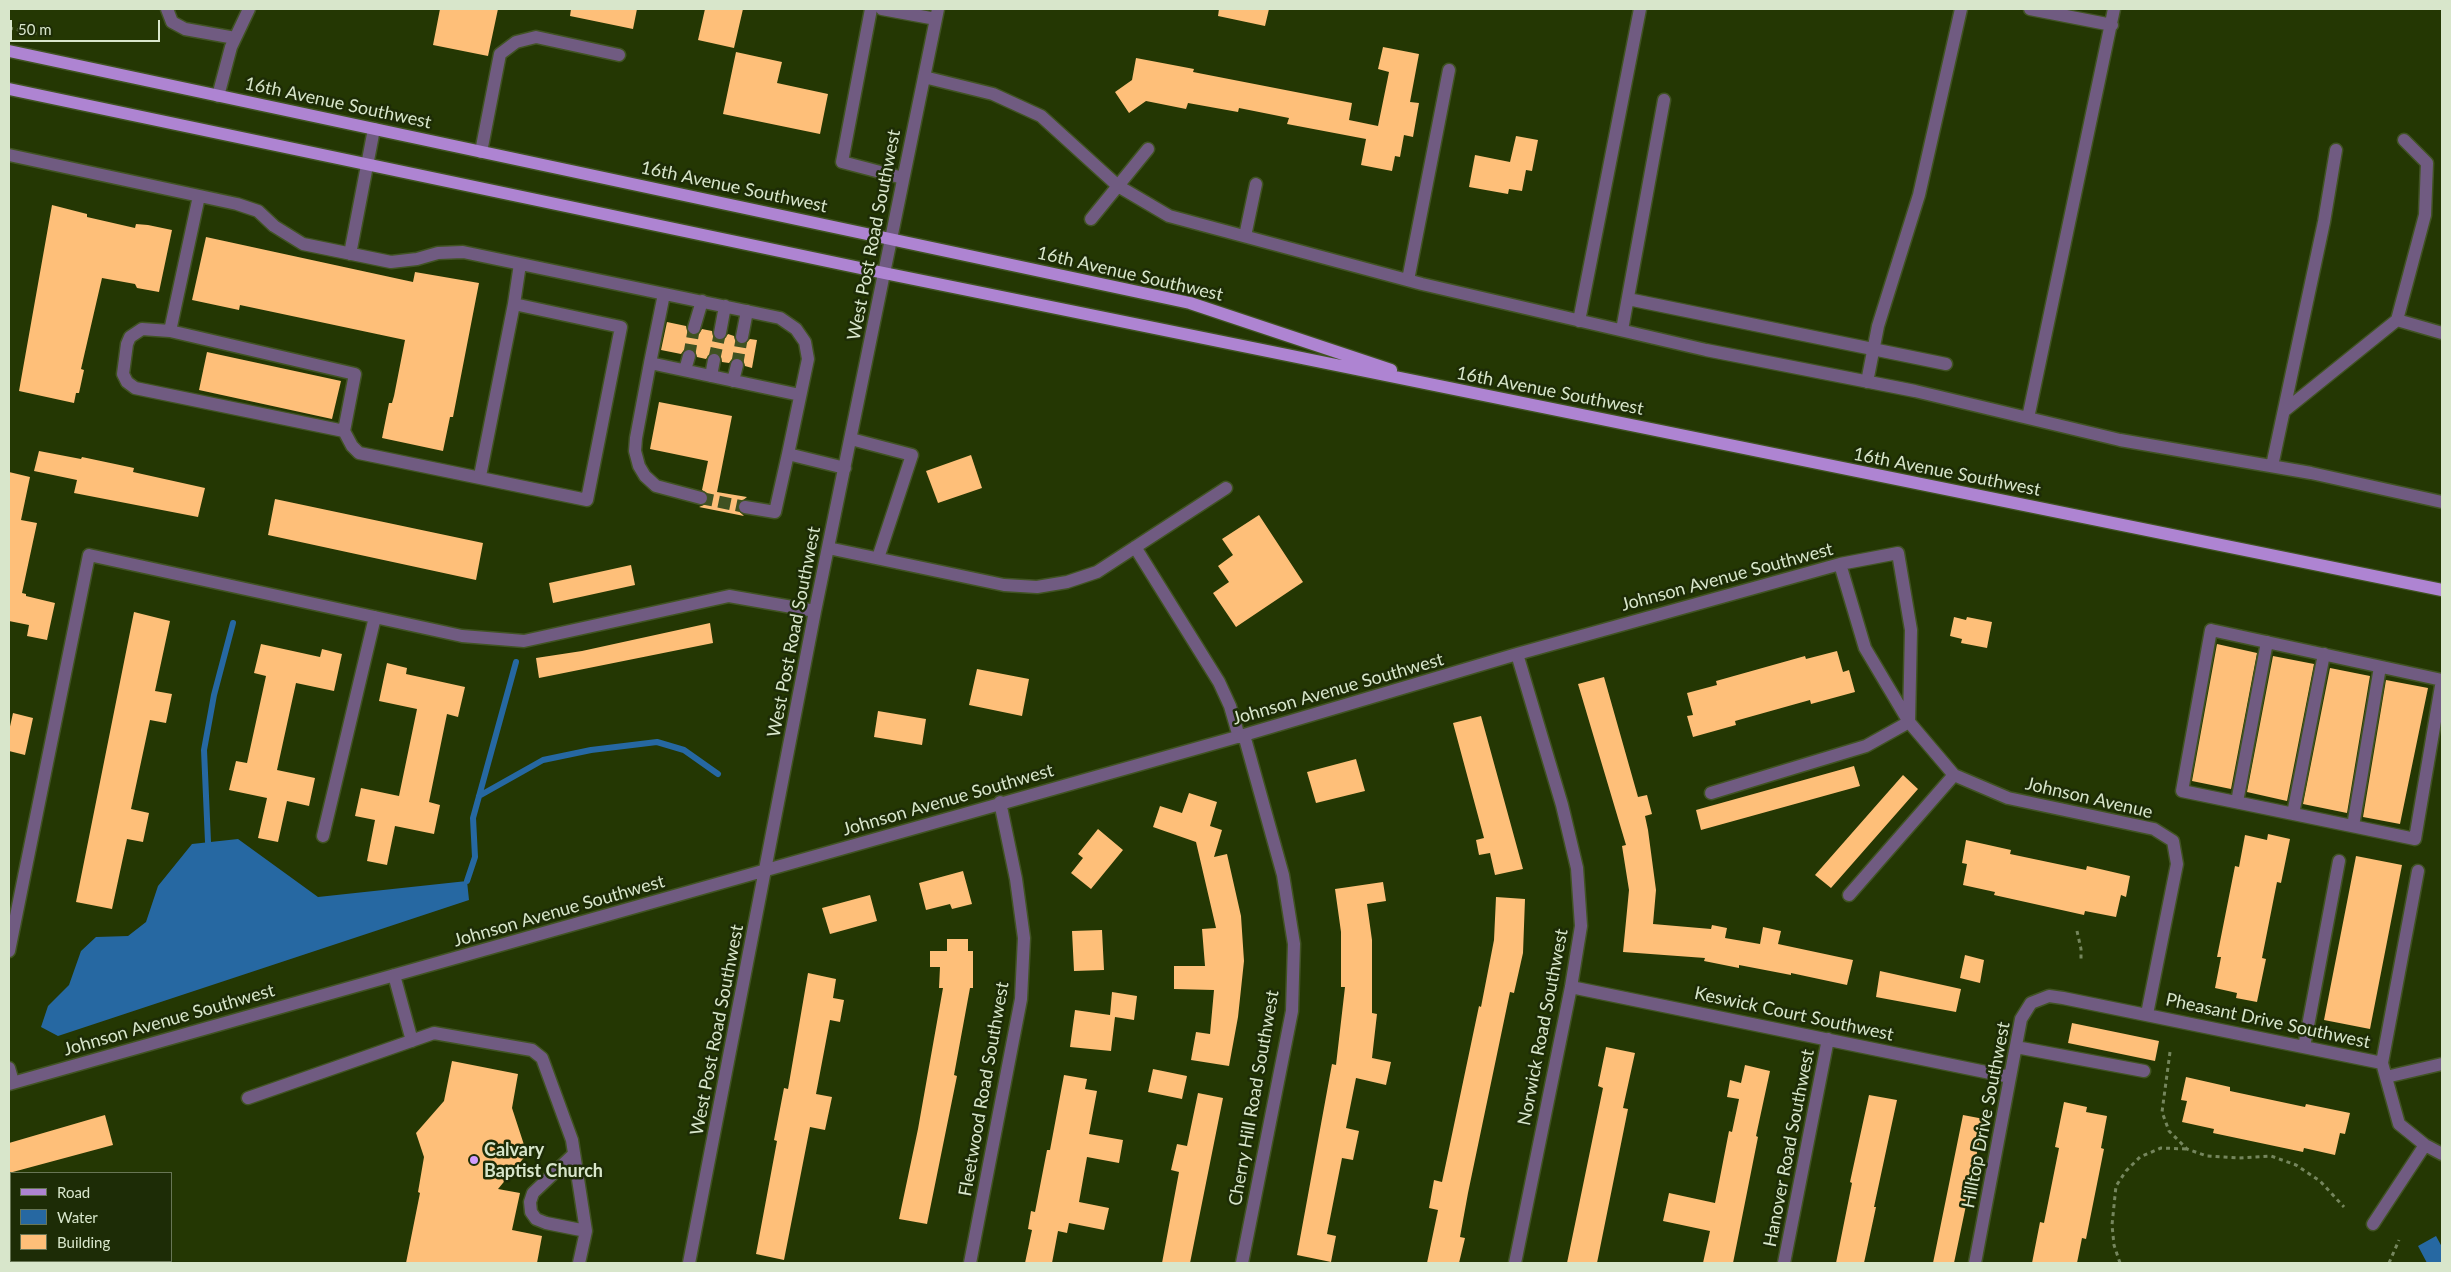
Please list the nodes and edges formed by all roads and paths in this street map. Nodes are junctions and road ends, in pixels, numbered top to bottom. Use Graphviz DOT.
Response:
graph roads {
  1 [pos="167,9"];
  2 [pos="249,9"];
  3 [pos="871,9"];
  4 [pos="889,9"];
  5 [pos="1640,9"];
  6 [pos="1961,9"];
  7 [pos="2030,9"];
  8 [pos="2114,9"];
  9 [pos="936,14"];
  10 [pos="2112,25"];
  11 [pos="9,28"];
  12 [pos="46,36"];
  13 [pos="235,38"];
  14 [pos="9,51"];
  15 [pos="619,56"];
  16 [pos="1449,70"];
  17 [pos="924,77"];
  18 [pos="9,89"];
  19 [pos="218,96"];
  20 [pos="1664,100"];
  21 [pos="374,129"];
  22 [pos="2404,140"];
  23 [pos="1148,149"];
  24 [pos="2336,150"];
  25 [pos="481,152"];
  26 [pos="9,155"];
  27 [pos="367,164"];
  28 [pos="903,178"];
  29 [pos="1256,184"];
  30 [pos="1118,186"];
  31 [pos="199,196"];
  32 [pos="1092,218"];
  33 [pos="1245,236"];
  34 [pos="891,238"];
  35 [pos="350,254"];
  36 [pos="520,264"];
  37 [pos="884,273"];
  38 [pos="1408,280"];
  39 [pos="664,294"];
  40 [pos="1628,299"];
  41 [pos="702,302"];
  42 [pos="514,304"];
  43 [pos="725,306"];
  44 [pos="747,311"];
  45 [pos="2397,320"];
  46 [pos="1579,321"];
  47 [pos="694,328"];
  48 [pos="1622,330"];
  49 [pos="170,331"];
  50 [pos="720,333"];
  51 [pos="2442,333"];
  52 [pos="742,337"];
  53 [pos="1874,350"];
  54 [pos="689,356"];
  55 [pos="714,360"];
  56 [pos="650,363"];
  57 [pos="1946,364"];
  58 [pos="737,365"];
  59 [pos="686,370"];
  60 [pos="711,376"];
  61 [pos="734,381"];
  62 [pos="1867,382"];
  63 [pos="1444,387"];
  64 [pos="800,395"];
  65 [pos="2284,412"];
  66 [pos="2028,418"];
  67 [pos="344,431"];
  68 [pos="851,439"];
  69 [pos="788,454"];
  70 [pos="2272,466"];
  71 [pos="845,468"];
  72 [pos="480,476"];
  73 [pos="1226,488"];
  74 [pos="701,498"];
  75 [pos="2442,502"];
  76 [pos="745,507"];
  77 [pos="1135,547"];
  78 [pos="828,548"];
  79 [pos="878,558"];
  80 [pos="1840,564"];
  81 [pos="2442,590"];
  82 [pos="815,611"];
  83 [pos="375,617"];
  84 [pos="2267,642"];
  85 [pos="1517,654"];
  86 [pos="2324,654"];
  87 [pos="2380,667"];
  88 [pos="2442,680"];
  89 [pos="1909,722"];
  90 [pos="1241,736"];
  91 [pos="1954,775"];
  92 [pos="1711,793"];
  93 [pos="1000,802"];
  94 [pos="2236,802"];
  95 [pos="2293,814"];
  96 [pos="2353,826"];
  97 [pos="323,836"];
  98 [pos="2338,861"];
  99 [pos="766,871"];
  100 [pos="2418,871"];
  101 [pos="1849,895"];
  102 [pos="2076,931"];
  103 [pos="9,951"];
  104 [pos="2081,962"];
  105 [pos="394,975"];
  106 [pos="1571,986"];
  107 [pos="2147,1014"];
  108 [pos="1828,1039"];
  109 [pos="412,1041"];
  110 [pos="2016,1047"];
  111 [pos="2304,1047"];
  112 [pos="2170,1052"];
  113 [pos="2382,1063"];
  114 [pos="2442,1064"];
  115 [pos="9,1068"];
  116 [pos="2144,1072"];
  117 [pos="2010,1077"];
  118 [pos="2386,1078"];
  119 [pos="11,1083"];
  120 [pos="248,1098"];
  121 [pos="2425,1145"];
  122 [pos="2187,1148"];
  123 [pos="574,1154"];
  124 [pos="2442,1154"];
  125 [pos="2344,1207"];
  126 [pos="2373,1224"];
  127 [pos="586,1231"];
  128 [pos="2399,1240"];
  129 [pos="579,1263"];
  130 [pos="689,1263"];
  131 [pos="970,1263"];
  132 [pos="1242,1263"];
  133 [pos="1515,1263"];
  134 [pos="1784,1263"];
  135 [pos="1975,1263"];
  136 [pos="2120,1263"];
  137 [pos="2389,1263"];
  1 -- 13 [label="street"];
  2 -- 13 [label="street"];
  3 -- 28 [label="street"];
  4 -- 9 [label="street"];
  5 -- 46 [label="street"];
  6 -- 53 [label="street"];
  7 -- 10 [label="street"];
  8 -- 10 [label="street"];
  9 -- 17 [label="street, West Post Road Southwest"];
  10 -- 66 [label="street"];
  11 -- 12 [label="path"];
  13 -- 19 [label="street"];
  14 -- 19 [label="main road, 16th Avenue Southwest"];
  15 -- 25 [label="street"];
  16 -- 38 [label="street"];
  17 -- 28 [label="street, West Post Road Southwest"];
  17 -- 30 [label="street"];
  18 -- 27 [label="main road, 16th Avenue Southwest"];
  19 -- 21 [label="main road, 16th Avenue Southwest"];
  20 -- 40 [label="street"];
  21 -- 25 [label="main road, 16th Avenue Southwest"];
  21 -- 27 [label="street"];
  22 -- 45 [label="street"];
  23 -- 30 [label="street"];
  24 -- 65 [label="street"];
  25 -- 34 [label="main road, 16th Avenue Southwest"];
  26 -- 31 [label="street"];
  27 -- 35 [label="street"];
  27 -- 37 [label="main road, 16th Avenue Southwest"];
  28 -- 34 [label="street, West Post Road Southwest"];
  29 -- 33 [label="street"];
  30 -- 32 [label="street"];
  30 -- 33 [label="street"];
  31 -- 35 [label="street"];
  31 -- 49 [label="street"];
  33 -- 38 [label="street"];
  34 -- 37 [label="street, West Post Road Southwest"];
  34 -- 63 [label="main road, 16th Avenue Southwest"];
  35 -- 36 [label="street"];
  36 -- 39 [label="street"];
  36 -- 42 [label="street"];
  37 -- 63 [label="main road, 16th Avenue Southwest"];
  37 -- 68 [label="street, West Post Road Southwest"];
  38 -- 46 [label="street"];
  39 -- 41 [label="street"];
  39 -- 56 [label="street"];
  40 -- 48 [label="street"];
  40 -- 53 [label="street"];
  41 -- 43 [label="street"];
  41 -- 47 [label="street"];
  42 -- 72 [label="street"];
  42 -- 72 [label="street"];
  43 -- 44 [label="street"];
  43 -- 50 [label="street"];
  44 -- 52 [label="street"];
  44 -- 64 [label="street"];
  45 -- 51 [label="street"];
  45 -- 65 [label="street"];
  46 -- 48 [label="street"];
  48 -- 62 [label="street"];
  49 -- 67 [label="street"];
  49 -- 67 [label="street"];
  53 -- 57 [label="street"];
  53 -- 62 [label="street"];
  54 -- 59 [label="street"];
  55 -- 60 [label="street"];
  56 -- 59 [label="street"];
  56 -- 74 [label="street"];
  58 -- 61 [label="street"];
  59 -- 60 [label="street"];
  60 -- 61 [label="street"];
  61 -- 64 [label="street"];
  62 -- 66 [label="street"];
  63 -- 81 [label="main road, 16th Avenue Southwest"];
  64 -- 69 [label="street"];
  65 -- 70 [label="street"];
  66 -- 70 [label="street"];
  67 -- 72 [label="street"];
  68 -- 71 [label="street, West Post Road Southwest"];
  68 -- 79 [label="street"];
  69 -- 71 [label="street"];
  69 -- 76 [label="street"];
  70 -- 75 [label="street"];
  71 -- 78 [label="street, West Post Road Southwest"];
  73 -- 77 [label="street"];
  77 -- 79 [label="street"];
  77 -- 90 [label="street, Cherry Hill Road Southwest"];
  78 -- 79 [label="street"];
  78 -- 82 [label="street, West Post Road Southwest"];
  80 -- 85 [label="street, Johnson Avenue Southwest"];
  80 -- 89 [label="street, Johnson Avenue"];
  80 -- 89 [label="street, Johnson Avenue Southwest"];
  82 -- 83 [label="street"];
  82 -- 99 [label="street, West Post Road Southwest"];
  83 -- 97 [label="street"];
  83 -- 103 [label="street"];
  84 -- 86 [label="street"];
  84 -- 94 [label="street"];
  84 -- 94 [label="street"];
  85 -- 90 [label="street, Johnson Avenue Southwest"];
  85 -- 106 [label="street, Norwick Road Southwest"];
  86 -- 87 [label="street"];
  86 -- 95 [label="street"];
  87 -- 88 [label="street"];
  87 -- 96 [label="street"];
  88 -- 96 [label="street"];
  89 -- 91 [label="street, Johnson Avenue"];
  89 -- 92 [label="street"];
  90 -- 93 [label="street, Johnson Avenue Southwest"];
  90 -- 132 [label="street, Cherry Hill Road Southwest"];
  91 -- 101 [label="street"];
  91 -- 107 [label="street, Johnson Avenue"];
  93 -- 99 [label="street, Johnson Avenue Southwest"];
  93 -- 131 [label="street, Fleetwood Road Southwest"];
  94 -- 95 [label="street"];
  95 -- 96 [label="street"];
  98 -- 111 [label="street"];
  99 -- 105 [label="street, Johnson Avenue Southwest"];
  99 -- 130 [label="street, West Post Road Southwest"];
  100 -- 113 [label="street"];
  102 -- 104 [label="path"];
  105 -- 109 [label="street"];
  105 -- 119 [label="street, Johnson Avenue Southwest"];
  106 -- 108 [label="street, Keswick Court Southwest"];
  106 -- 133 [label="street, Norwick Road Southwest"];
  107 -- 110 [label="street, Hilltop Drive Southwest"];
  107 -- 111 [label="street, Pheasant Drive Southwest"];
  108 -- 117 [label="street, Keswick Court Southwest"];
  108 -- 134 [label="street, Hanover Road Southwest"];
  109 -- 120 [label="street"];
  109 -- 123 [label="street"];
  110 -- 116 [label="street"];
  110 -- 117 [label="street, Hilltop Drive Southwest"];
  111 -- 113 [label="street, Pheasant Drive Southwest"];
  112 -- 122 [label="path"];
  113 -- 118 [label="street"];
  114 -- 118 [label="street"];
  115 -- 119 [label="street"];
  117 -- 135 [label="street, Hilltop Drive Southwest"];
  118 -- 121 [label="street"];
  121 -- 124 [label="street"];
  121 -- 126 [label="street"];
  122 -- 125 [label="path"];
  122 -- 136 [label="path"];
  123 -- 127 [label="street"];
  123 -- 127 [label="street"];
  127 -- 129 [label="street"];
  128 -- 137 [label="path"];
}
